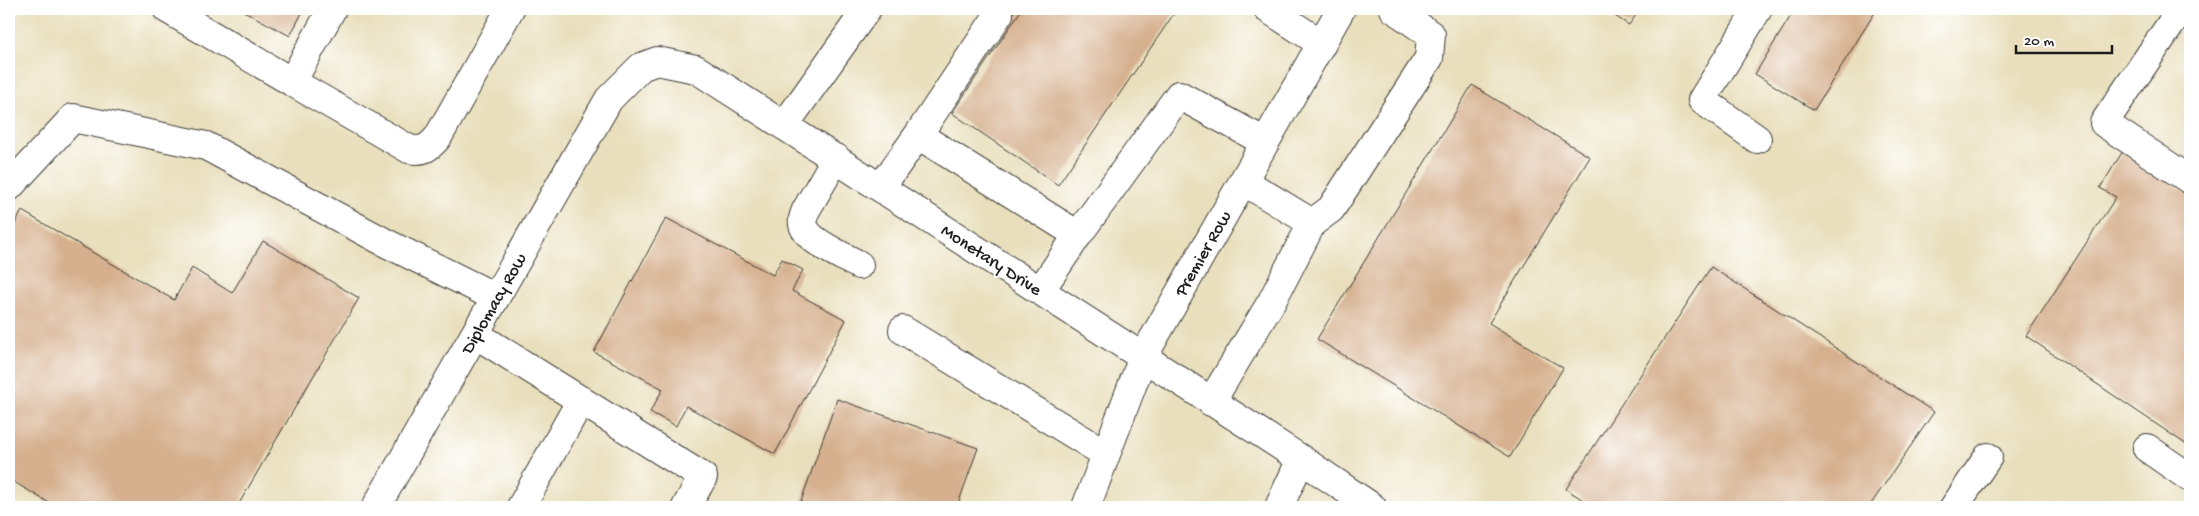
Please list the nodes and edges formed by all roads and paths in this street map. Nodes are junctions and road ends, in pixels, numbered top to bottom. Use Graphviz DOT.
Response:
graph roads {
  1 [pos="167,9"];
  2 [pos="332,9"];
  3 [pos="510,9"];
  4 [pos="867,9"];
  5 [pos="1268,9"];
  6 [pos="1341,9"];
  7 [pos="1394,9"];
  8 [pos="1758,9"];
  9 [pos="2181,9"];
  10 [pos="999,14"];
  11 [pos="1322,44"];
  12 [pos="292,82"];
  13 [pos="609,99"];
  14 [pos="784,126"];
  15 [pos="918,135"];
  16 [pos="1757,139"];
  17 [pos="1265,142"];
  18 [pos="836,158"];
  19 [pos="2190,180"];
  20 [pos="1243,181"];
  21 [pos="9,187"];
  22 [pos="881,187"];
  23 [pos="1312,223"];
  24 [pos="1078,235"];
  25 [pos="859,265"];
  26 [pos="1040,291"];
  27 [pos="496,297"];
  28 [pos="903,330"];
  29 [pos="475,334"];
  30 [pos="1142,357"];
  31 [pos="581,400"];
  32 [pos="1212,402"];
  33 [pos="2147,448"];
  34 [pos="1106,454"];
  35 [pos="1988,457"];
  36 [pos="1301,459"];
  37 [pos="2190,478"];
  38 [pos="1094,504"];
  39 [pos="381,506"];
  40 [pos="521,507"];
  41 [pos="686,507"];
  42 [pos="1279,507"];
  43 [pos="1372,507"];
  44 [pos="1954,507"];
  1 -- 12 [label="street"];
  2 -- 12 [label="street"];
  3 -- 12 [label="street"];
  4 -- 14 [label="street"];
  5 -- 11 [label="street"];
  6 -- 11 [label="street, Premier Row"];
  7 -- 23 [label="street"];
  8 -- 16 [label="street"];
  9 -- 19 [label="street"];
  10 -- 15 [label="street"];
  11 -- 17 [label="street, Premier Row"];
  13 -- 14 [label="street, Monetary Drive"];
  13 -- 27 [label="street, Diplomacy Row"];
  14 -- 18 [label="street, Monetary Drive"];
  15 -- 22 [label="street"];
  15 -- 24 [label="street"];
  17 -- 20 [label="street, Premier Row"];
  17 -- 24 [label="street"];
  18 -- 22 [label="street, Monetary Drive"];
  18 -- 25 [label="street"];
  20 -- 23 [label="street"];
  20 -- 30 [label="street, Premier Row"];
  21 -- 27 [label="street"];
  22 -- 26 [label="street, Monetary Drive"];
  23 -- 32 [label="street"];
  24 -- 26 [label="street"];
  26 -- 30 [label="street, Monetary Drive"];
  27 -- 29 [label="street, Diplomacy Row"];
  28 -- 34 [label="street"];
  29 -- 31 [label="street"];
  29 -- 39 [label="street, Diplomacy Row"];
  30 -- 32 [label="street, Monetary Drive"];
  30 -- 34 [label="street, Premier Row"];
  31 -- 40 [label="street"];
  31 -- 41 [label="street"];
  32 -- 36 [label="street, Monetary Drive"];
  33 -- 37 [label="street"];
  34 -- 38 [label="street, Premier Row"];
  35 -- 44 [label="street"];
  36 -- 42 [label="street"];
  36 -- 43 [label="street, Monetary Drive"];
}
